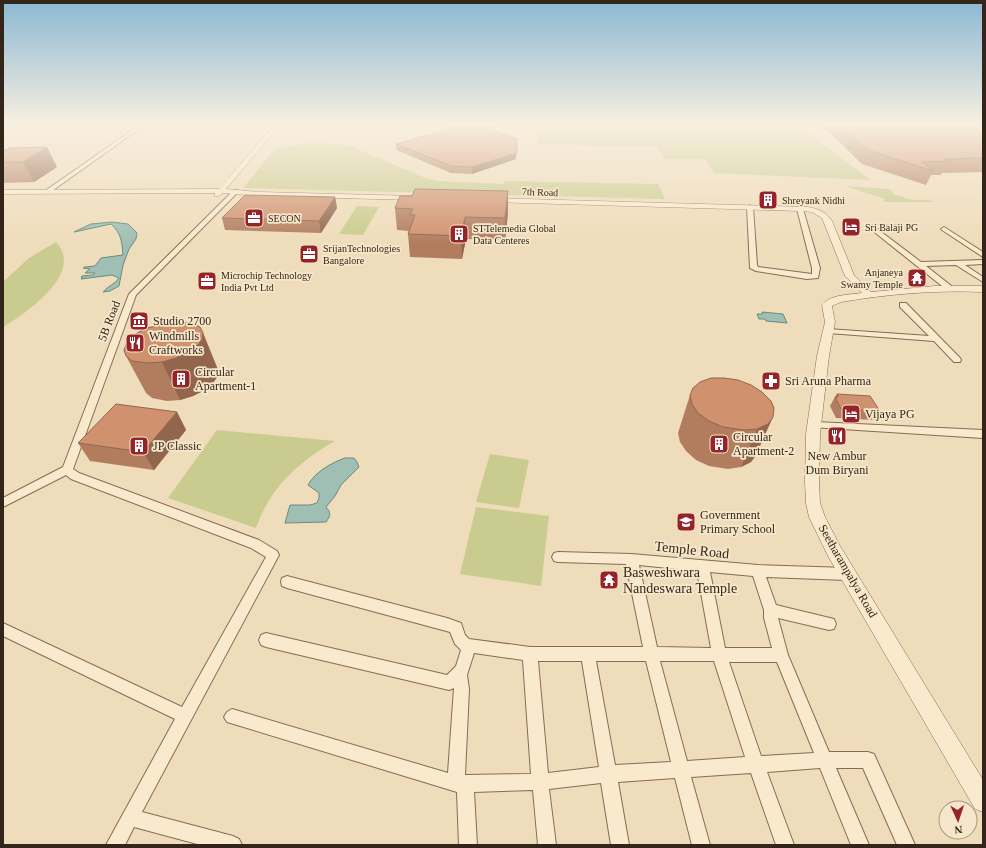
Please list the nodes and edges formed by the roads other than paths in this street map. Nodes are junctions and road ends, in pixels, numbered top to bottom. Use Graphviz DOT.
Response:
graph roads {
  1 [pos="87,164"];
  2 [pos="250,164"];
  3 [pos="3,192"];
  4 [pos="227,193"];
  5 [pos="44,194"];
  6 [pos="3,196"];
  7 [pos="426,199"];
  8 [pos="479,200"];
  9 [pos="750,207"];
  10 [pos="800,209"];
  11 [pos="896,226"];
  12 [pos="944,229"];
  13 [pos="983,255"];
  14 [pos="983,262"];
  15 [pos="958,263"];
  16 [pos="920,264"];
  17 [pos="983,280"];
  18 [pos="950,288"];
  19 [pos="983,289"];
  20 [pos="869,295"];
  21 [pos="903,305"];
  22 [pos="828,331"];
  23 [pos="937,339"];
  24 [pos="957,360"];
  25 [pos="815,425"];
  26 [pos="983,434"];
  27 [pos="67,470"];
  28 [pos="3,503"];
  29 [pos="558,557"];
  30 [pos="631,559"];
  31 [pos="703,566"];
  32 [pos="758,571"];
  33 [pos="847,574"];
  34 [pos="287,582"];
  35 [pos="771,610"];
  36 [pos="829,624"];
  37 [pos="3,629"];
  38 [pos="266,640"];
  39 [pos="469,646"];
  40 [pos="530,654"];
  41 [pos="588,654"];
  42 [pos="652,654"];
  43 [pos="719,654"];
  44 [pos="781,655"];
  45 [pos="460,675"];
  46 [pos="185,716"];
  47 [pos="232,717"];
  48 [pos="826,760"];
  49 [pos="756,765"];
  50 [pos="680,770"];
  51 [pos="607,774"];
  52 [pos="540,782"];
  53 [pos="461,784"];
  54 [pos="983,801"];
  55 [pos="130,817"];
  56 [pos="115,845"];
  57 [pos="233,845"];
  58 [pos="468,845"];
  59 [pos="547,845"];
  60 [pos="620,845"];
  61 [pos="701,845"];
  62 [pos="786,845"];
  63 [pos="860,845"];
  64 [pos="906,845"];
  1 -- 5 [label="street"];
  2 -- 4 [label="street"];
  3 -- 5 [label="street"];
  4 -- 5 [label="street"];
  4 -- 7 [label="street"];
  4 -- 27 [label="street, 5B Road"];
  5 -- 6 [label="street"];
  8 -- 9 [label="street, 7th Road"];
  9 -- 10 [label="street, 7th Road"];
  9 -- 10 [label="street"];
  10 -- 20 [label="street, 7th Road"];
  11 -- 16 [label="street"];
  12 -- 13 [label="street"];
  14 -- 15 [label="street"];
  15 -- 16 [label="street"];
  15 -- 17 [label="street"];
  16 -- 18 [label="street"];
  18 -- 19 [label="street, Seetharampalya Road"];
  18 -- 20 [label="street, Seetharampalya Road"];
  20 -- 22 [label="street, Seetharampalya Road"];
  21 -- 23 [label="street"];
  22 -- 23 [label="street"];
  22 -- 25 [label="street, Seetharampalya Road"];
  23 -- 24 [label="street"];
  25 -- 26 [label="street"];
  25 -- 33 [label="street, Seetharampalya Road"];
  27 -- 28 [label="street"];
  27 -- 46 [label="street"];
  29 -- 30 [label="street, Temple Road"];
  30 -- 31 [label="street, Temple Road"];
  30 -- 42 [label="street"];
  31 -- 32 [label="street, Temple Road"];
  31 -- 43 [label="street"];
  32 -- 33 [label="street, Temple Road"];
  32 -- 35 [label="street"];
  33 -- 54 [label="street, Seetharampalya Road"];
  34 -- 39 [label="street"];
  35 -- 36 [label="street"];
  35 -- 44 [label="street"];
  37 -- 46 [label="street"];
  38 -- 45 [label="street"];
  39 -- 40 [label="street"];
  39 -- 45 [label="street"];
  40 -- 41 [label="street"];
  40 -- 52 [label="street"];
  41 -- 42 [label="street"];
  41 -- 51 [label="street"];
  42 -- 43 [label="street"];
  42 -- 50 [label="street"];
  43 -- 44 [label="street"];
  43 -- 49 [label="street"];
  44 -- 48 [label="street"];
  45 -- 53 [label="street"];
  46 -- 55 [label="street"];
  47 -- 53 [label="street"];
  48 -- 49 [label="street"];
  48 -- 63 [label="street"];
  48 -- 64 [label="street"];
  49 -- 50 [label="street"];
  49 -- 62 [label="street"];
  50 -- 51 [label="street"];
  50 -- 61 [label="street"];
  51 -- 52 [label="street"];
  51 -- 60 [label="street"];
  52 -- 53 [label="street"];
  52 -- 59 [label="street"];
  53 -- 58 [label="street"];
  55 -- 56 [label="street"];
  55 -- 57 [label="street"];
}
